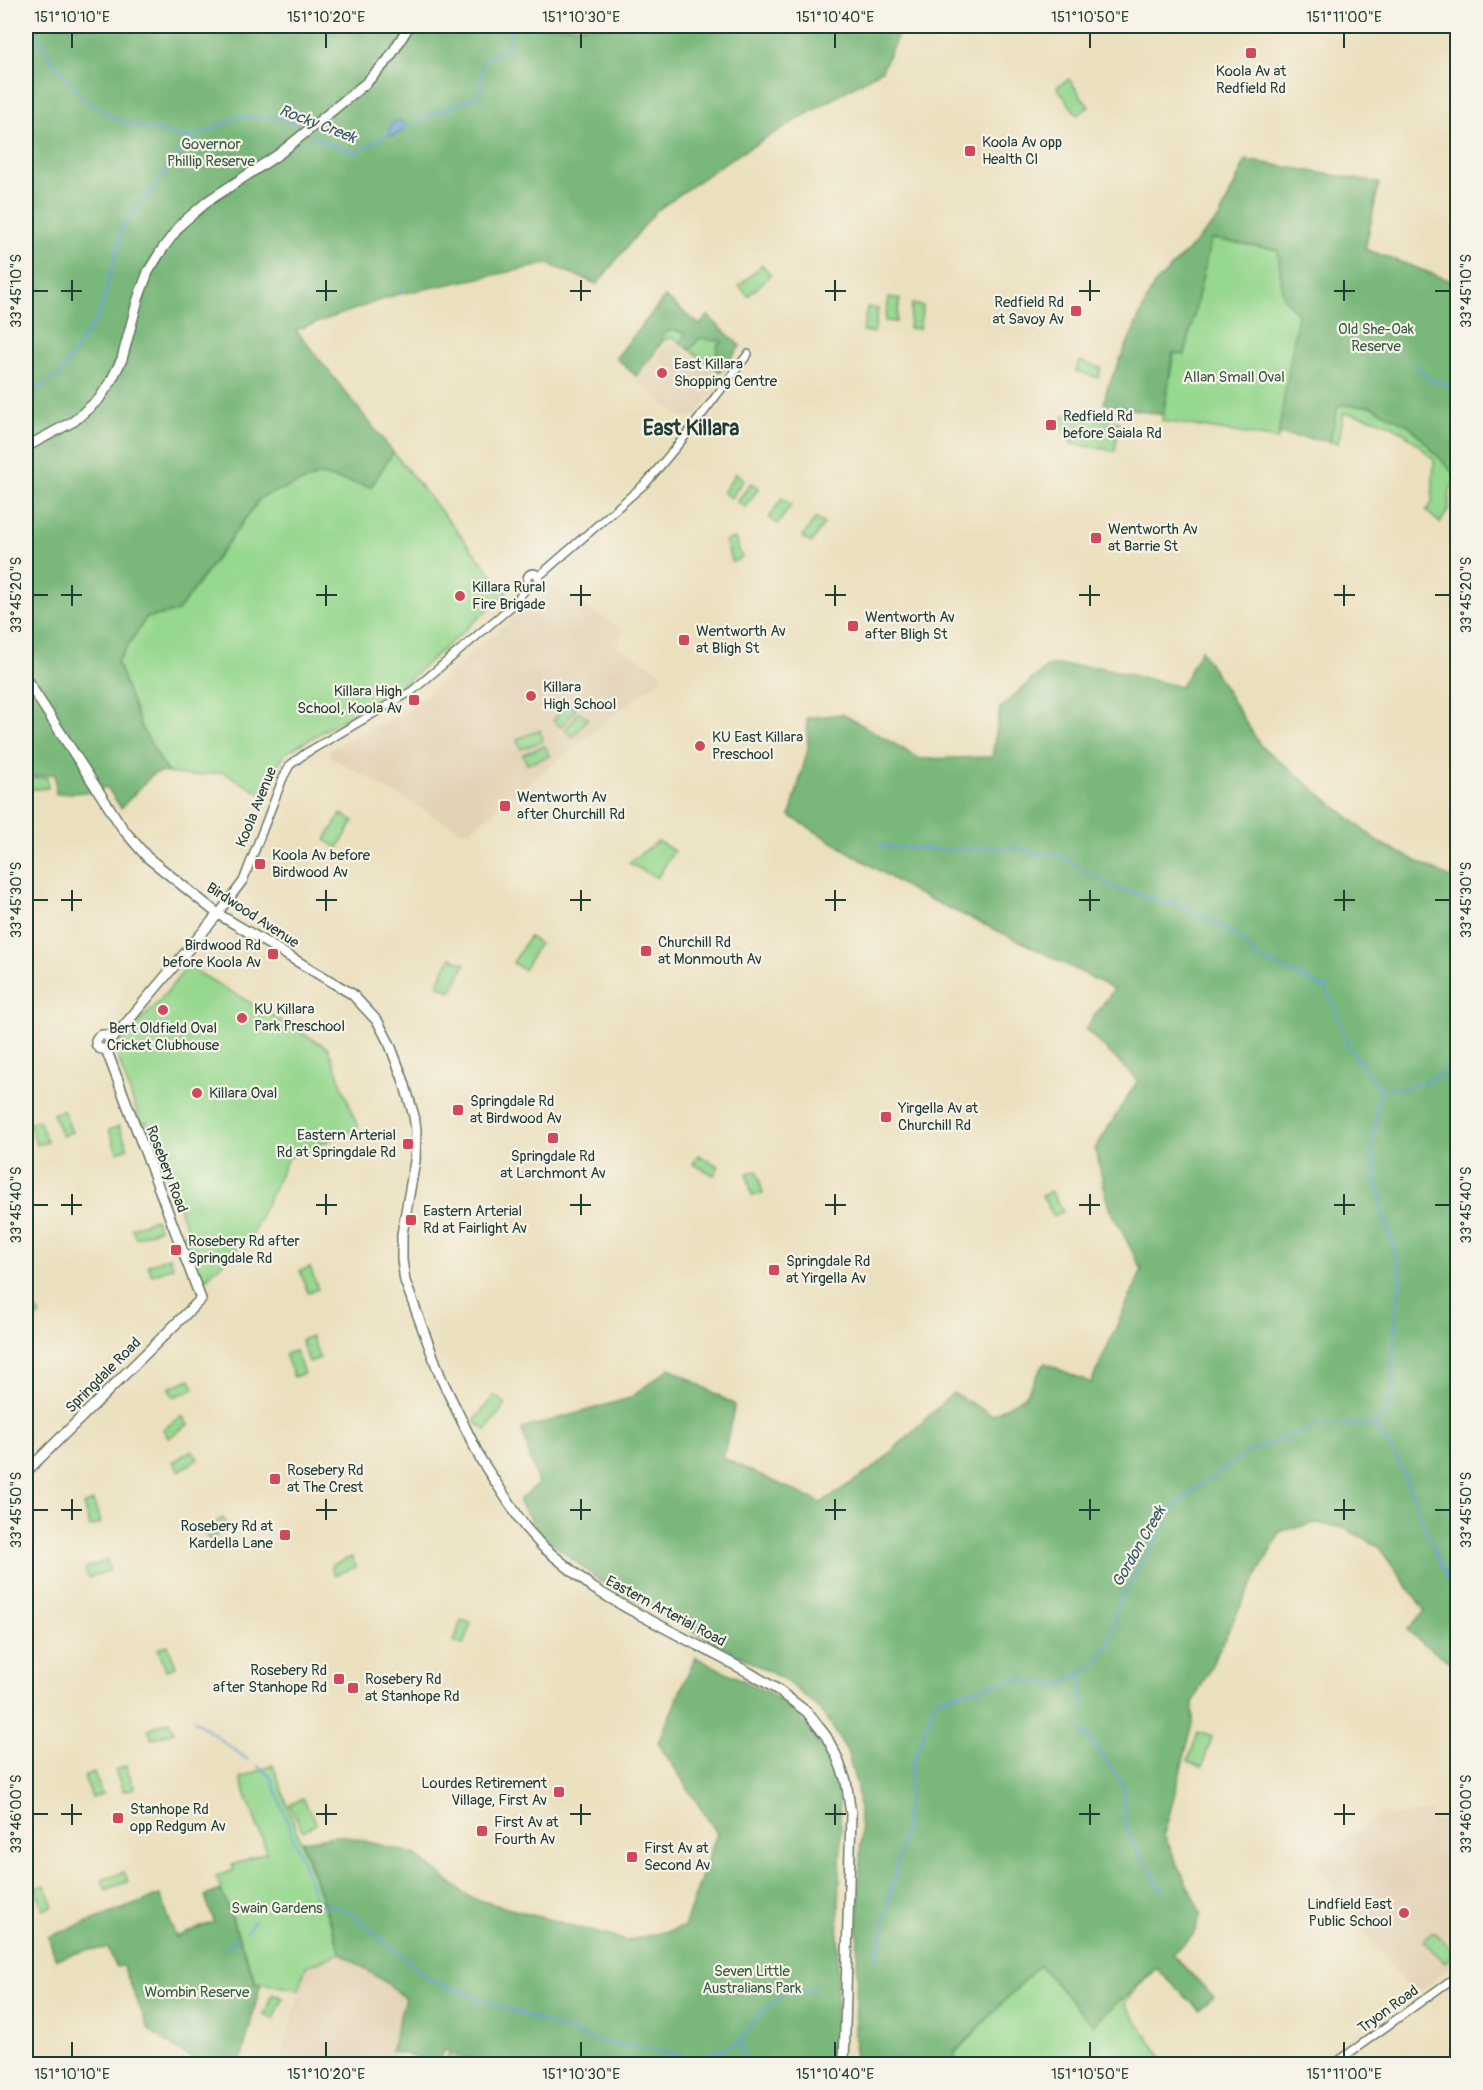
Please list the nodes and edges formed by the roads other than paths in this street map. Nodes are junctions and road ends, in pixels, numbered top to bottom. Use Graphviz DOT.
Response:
graph roads {
  1 [pos="410,26"];
  2 [pos="747,354"];
  3 [pos="26,445"];
  4 [pos="26,679"];
  5 [pos="218,914"];
  6 [pos="107,1044"];
  7 [pos="414,1116"];
  8 [pos="201,1299"];
  9 [pos="26,1472"];
  10 [pos="1458,1975"];
  11 [pos="844,2064"];
  12 [pos="1334,2064"];
  1 -- 3 [label="main road"];
  2 -- 5 [label="street, Koola Avenue"];
  4 -- 5 [label="main road, Birdwood Avenue"];
  5 -- 6 [label="main road, Koola Avenue"];
  5 -- 7 [label="main road, Birdwood Avenue"];
  6 -- 8 [label="main road, Rosebery Road"];
  7 -- 11 [label="main road, Eastern Arterial Road"];
  8 -- 9 [label="main road, Springdale Road"];
  10 -- 12 [label="street, Tryon Road"];
}
